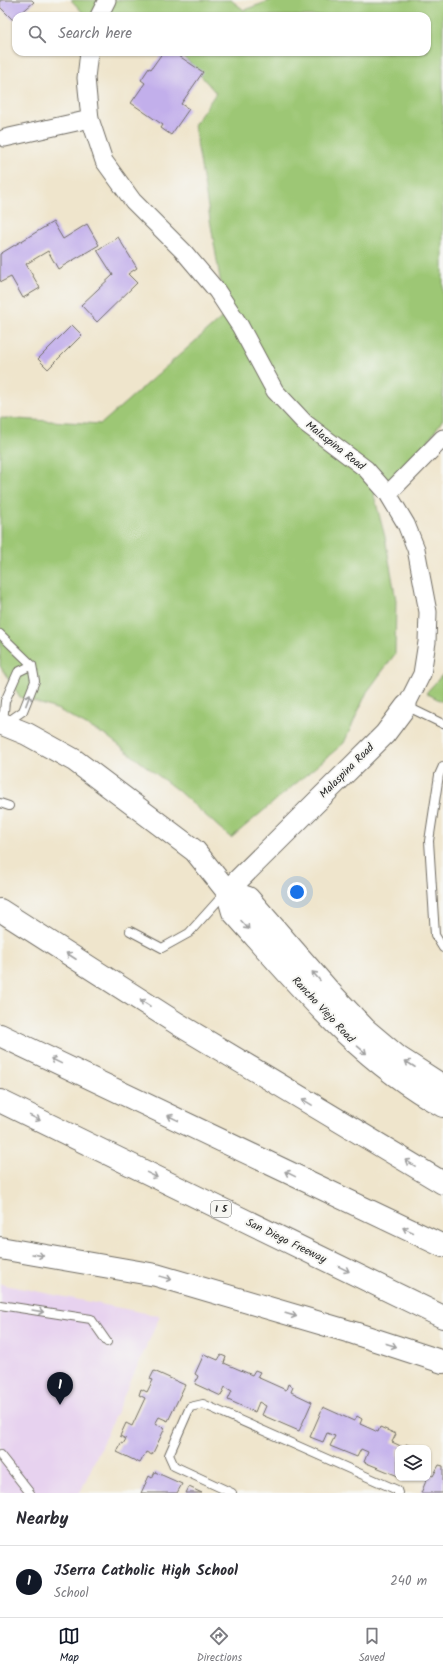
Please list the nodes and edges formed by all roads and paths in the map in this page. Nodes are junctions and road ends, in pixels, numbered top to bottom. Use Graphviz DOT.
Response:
graph roads {
  1 [pos="107,0"];
  2 [pos="101,12"];
  3 [pos="89,56"];
  4 [pos="90,119"];
  5 [pos="6,138"];
  6 [pos="443,438"];
  7 [pos="388,494"];
  8 [pos="0,634"];
  9 [pos="32,665"];
  10 [pos="406,706"];
  11 [pos="443,724"];
  12 [pos="1,726"];
  13 [pos="443,766"];
  14 [pos="0,803"];
  15 [pos="9,806"];
  16 [pos="227,891"];
  17 [pos="0,910"];
  18 [pos="130,931"];
  19 [pos="443,948"];
  20 [pos="0,1035"];
  21 [pos="443,1086"];
  22 [pos="0,1101"];
  23 [pos="443,1106"];
  24 [pos="443,1183"];
  25 [pos="443,1246"];
  26 [pos="0,1248"];
  27 [pos="0,1304"];
  28 [pos="443,1317"];
  29 [pos="107,1342"];
  30 [pos="443,1362"];
  31 [pos="0,1455"];
  32 [pos="30,1493"];
  33 [pos="232,1493"];
  34 [pos="398,1493"];
  1 -- 2 [label="street"];
  3 -- 4 [label="street, Malaspina Road"];
  4 -- 5 [label="street"];
  4 -- 7 [label="street, Malaspina Road"];
  6 -- 7 [label="street"];
  7 -- 10 [label="street, Malaspina Road"];
  8 -- 9 [label="lane"];
  9 -- 12 [label="lane"];
  12 -- 9 [label="lane, one-way"];
  10 -- 11 [label="lane"];
  10 -- 16 [label="street, Malaspina Road"];
  12 -- 16 [label="main road, Rancho Viejo Road"];
  13 -- 19 [label="lane"];
  14 -- 15 [label="lane"];
  16 -- 18 [label="lane"];
  21 -- 16 [label="main road, Rancho Viejo Road, one-way"];
  16 -- 23 [label="main road, Rancho Viejo Road, one-way"];
  24 -- 17 [label="main road, one-way"];
  25 -- 20 [label="main road, one-way"];
  22 -- 28 [label="main road, San Diego Freeway / I 5, one-way"];
  26 -- 30 [label="main road, one-way"];
  27 -- 29 [label="lane, one-way"];
  31 -- 32 [label="lane"];
  33 -- 34 [label="lane"];
}
